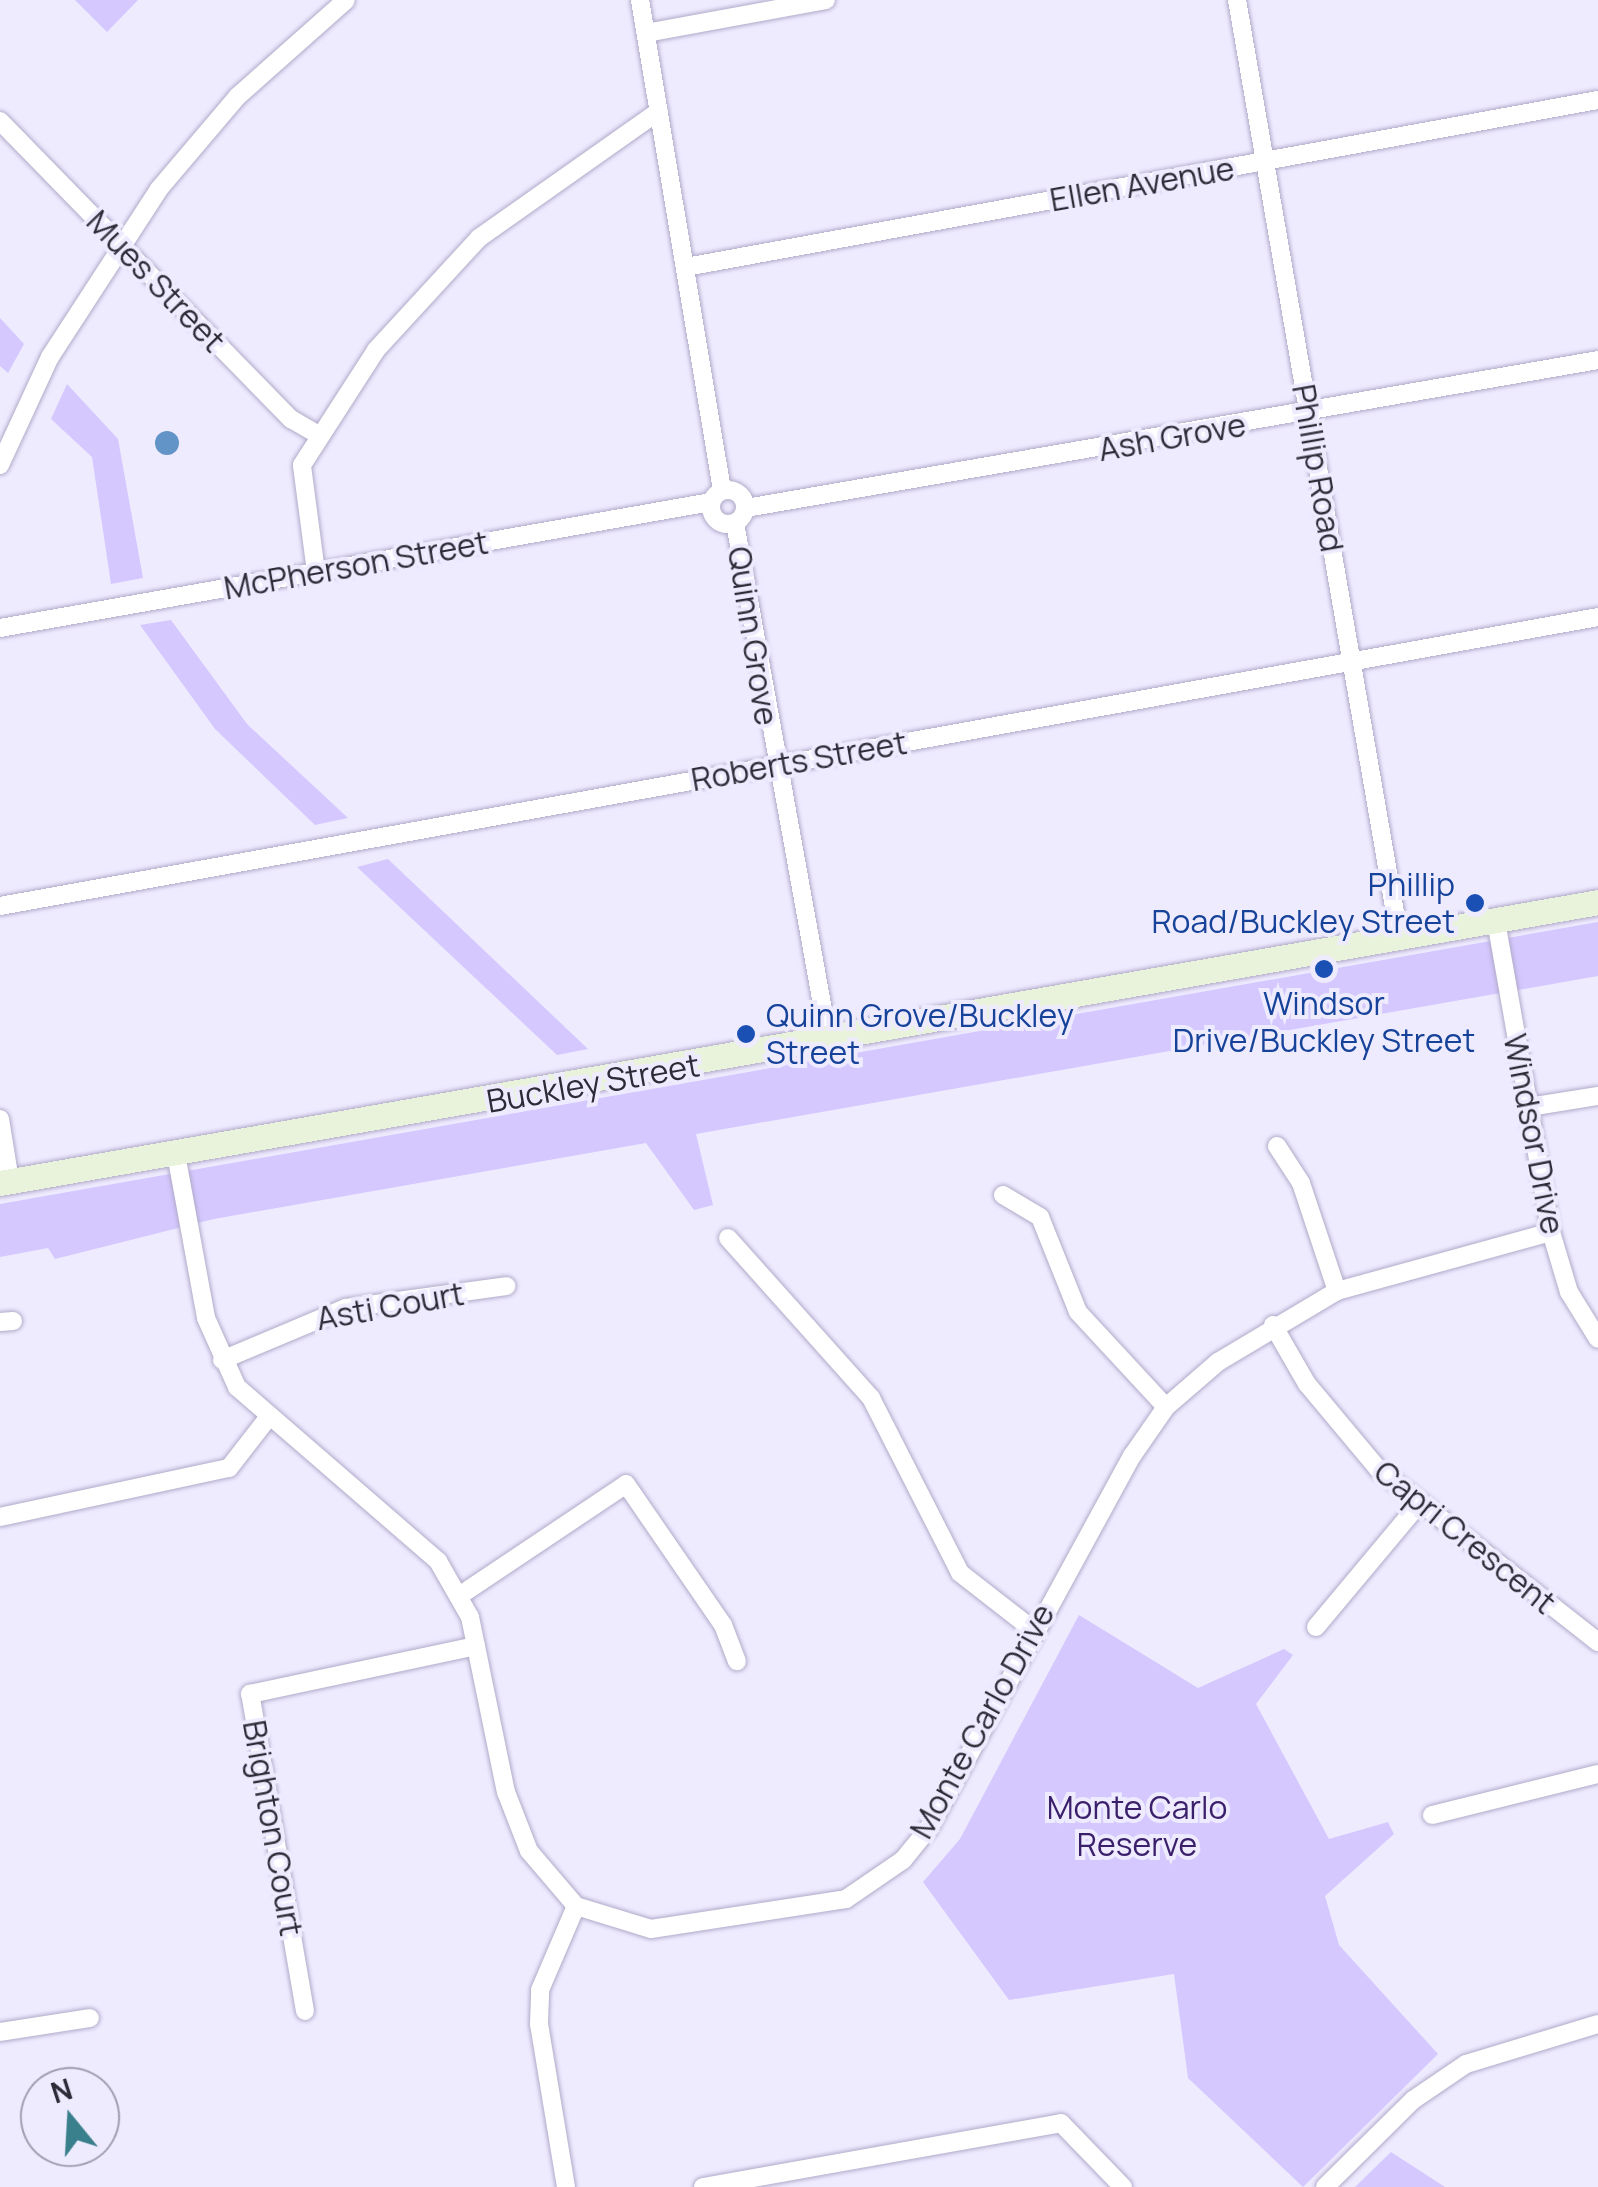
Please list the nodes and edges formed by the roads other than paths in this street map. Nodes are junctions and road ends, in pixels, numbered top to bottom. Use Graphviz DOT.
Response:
graph roads {
  1 [pos="346,0"];
  2 [pos="640,0"];
  3 [pos="826,0"];
  4 [pos="1237,0"];
  5 [pos="646,33"];
  6 [pos="1598,100"];
  7 [pos="660,111"];
  8 [pos="0,121"];
  9 [pos="1264,161"];
  10 [pos="120,244"];
  11 [pos="686,268"];
  12 [pos="1598,360"];
  13 [pos="1308,413"];
  14 [pos="317,434"];
  15 [pos="0,464"];
  16 [pos="717,496"];
  17 [pos="740,516"];
  18 [pos="316,572"];
  19 [pos="1598,617"];
  20 [pos="0,628"];
  21 [pos="1352,662"];
  22 [pos="774,766"];
  23 [pos="1598,902"];
  24 [pos="0,906"];
  25 [pos="1496,921"];
  26 [pos="1399,936"];
  27 [pos="829,1044"];
  28 [pos="1598,1096"];
  29 [pos="1529,1107"];
  30 [pos="0,1119"];
  31 [pos="1277,1146"];
  32 [pos="176,1154"];
  33 [pos="5,1182"];
  34 [pos="1003,1195"];
  35 [pos="1551,1232"];
  36 [pos="728,1238"];
  37 [pos="506,1286"];
  38 [pos="1338,1291"];
  39 [pos="1273,1325"];
  40 [pos="1598,1339"];
  41 [pos="222,1360"];
  42 [pos="1166,1407"];
  43 [pos="267,1419"];
  44 [pos="1417,1506"];
  45 [pos="0,1517"];
  46 [pos="459,1596"];
  47 [pos="1316,1628"];
  48 [pos="1032,1629"];
  49 [pos="1598,1642"];
  50 [pos="476,1646"];
  51 [pos="737,1662"];
  52 [pos="1598,1774"];
  53 [pos="1432,1815"];
  54 [pos="576,1906"];
  55 [pos="305,2011"];
  56 [pos="90,2018"];
  57 [pos="1598,2024"];
  58 [pos="0,2032"];
  59 [pos="566,2187"];
  60 [pos="703,2187"];
  61 [pos="1122,2187"];
  62 [pos="1325,2187"];
  1 -- 10 [label="street"];
  2 -- 5 [label="street"];
  3 -- 5 [label="street"];
  4 -- 9 [label="street, Phillip Road"];
  5 -- 7 [label="street"];
  6 -- 9 [label="street, Ellen Avenue"];
  7 -- 11 [label="street"];
  7 -- 14 [label="street"];
  8 -- 10 [label="street, Mues Street"];
  9 -- 11 [label="street, Ellen Avenue"];
  9 -- 13 [label="street, Phillip Road"];
  10 -- 14 [label="street, Mues Street"];
  10 -- 15 [label="street"];
  11 -- 16 [label="street"];
  12 -- 13 [label="street, Ash Grove"];
  13 -- 17 [label="street, Ash Grove"];
  13 -- 21 [label="street, Phillip Road"];
  14 -- 18 [label="street"];
  16 -- 17 [label="street"];
  16 -- 17 [label="street"];
  16 -- 18 [label="street, McPherson Street"];
  17 -- 22 [label="street, Quinn Grove"];
  18 -- 20 [label="street, McPherson Street"];
  19 -- 21 [label="street, Roberts Street"];
  21 -- 22 [label="street, Roberts Street"];
  21 -- 26 [label="street, Phillip Road"];
  22 -- 24 [label="street, Roberts Street"];
  22 -- 27 [label="street, Quinn Grove"];
  23 -- 25 [label="main road, Buckley Street"];
  25 -- 26 [label="main road, Buckley Street"];
  25 -- 29 [label="street, Windsor Drive"];
  26 -- 27 [label="main road, Buckley Street"];
  27 -- 32 [label="main road, Buckley Street"];
  28 -- 29 [label="street"];
  29 -- 35 [label="street, Windsor Drive"];
  30 -- 33 [label="street"];
  31 -- 38 [label="street"];
  32 -- 33 [label="main road, Buckley Street"];
  32 -- 41 [label="street"];
  34 -- 42 [label="street"];
  35 -- 38 [label="street, Monte Carlo Drive"];
  35 -- 40 [label="street, Windsor Drive"];
  36 -- 48 [label="street"];
  37 -- 41 [label="street, Asti Court"];
  38 -- 39 [label="street, Monte Carlo Drive"];
  39 -- 42 [label="street, Monte Carlo Drive"];
  39 -- 44 [label="street, Capri Crescent"];
  41 -- 43 [label="street"];
  42 -- 48 [label="street, Monte Carlo Drive"];
  43 -- 45 [label="street"];
  43 -- 46 [label="street"];
  44 -- 47 [label="street"];
  44 -- 49 [label="street, Capri Crescent"];
  46 -- 50 [label="street"];
  46 -- 51 [label="street"];
  48 -- 54 [label="street, Monte Carlo Drive"];
  50 -- 54 [label="street"];
  50 -- 55 [label="street, Brighton Court"];
  52 -- 53 [label="street"];
  54 -- 59 [label="street"];
  56 -- 58 [label="street"];
  57 -- 62 [label="street"];
  60 -- 61 [label="street"];
}
